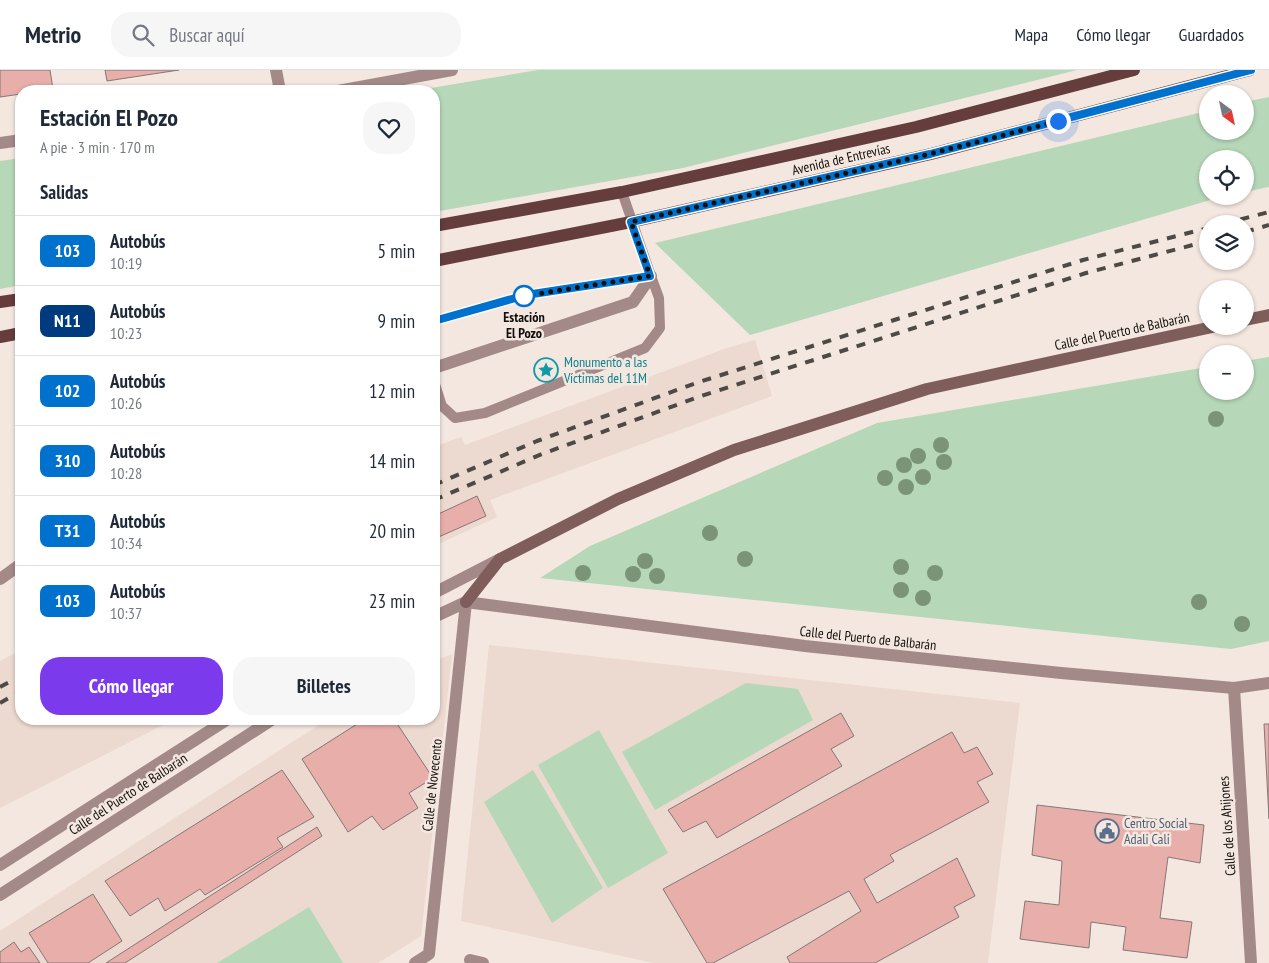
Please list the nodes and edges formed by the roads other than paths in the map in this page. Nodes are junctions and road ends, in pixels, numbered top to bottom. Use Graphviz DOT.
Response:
graph roads {
  1 [pos="276,70"];
  2 [pos="452,70"];
  3 [pos="1134,70"];
  4 [pos="1250,70"];
  5 [pos="279,85"];
  6 [pos="371,85"];
  7 [pos="15,141"];
  8 [pos="0,143"];
  9 [pos="622,192"];
  10 [pos="631,222"];
  11 [pos="440,225"];
  12 [pos="440,260"];
  13 [pos="650,276"];
  14 [pos="15,300"];
  15 [pos="0,302"];
  16 [pos="1269,315"];
  17 [pos="1254,318"];
  18 [pos="440,319"];
  19 [pos="1199,330"];
  20 [pos="15,334"];
  21 [pos="0,337"];
  22 [pos="440,366"];
  23 [pos="440,400"];
  24 [pos="500,559"];
  25 [pos="15,568"];
  26 [pos="0,579"];
  27 [pos="440,590"];
  28 [pos="466,602"];
  29 [pos="440,614"];
  30 [pos="1269,683"];
  31 [pos="1234,688"];
  32 [pos="219,725"];
  33 [pos="264,725"];
  34 [pos="0,866"];
  35 [pos="0,895"];
  36 [pos="470,960"];
  37 [pos="415,963"];
  38 [pos="484,963"];
  39 [pos="1251,963"];
  1 -- 5 [label="street"];
  2 -- 6 [label="street"];
  3 -- 9 [label="main road, Avenida de Entrevías"];
  4 -- 10 [label="main road, Avenida de Entrevías"];
  7 -- 8 [label="street"];
  9 -- 10 [label="lane"];
  9 -- 11 [label="main road, Avenida de Entrevías"];
  10 -- 12 [label="main road, Avenida de Entrevías"];
  10 -- 13 [label="lane"];
  13 -- 18 [label="lane"];
  13 -- 22 [label="street"];
  13 -- 23 [label="lane"];
  14 -- 15 [label="main road"];
  16 -- 17 [label="street"];
  19 -- 24 [label="street, Calle del Puerto de Balbarán"];
  20 -- 21 [label="main road"];
  24 -- 27 [label="street, Calle del Puerto de Balbarán"];
  24 -- 28 [label="street, Calle del Puerto de Balbarán"];
  25 -- 26 [label="street"];
  28 -- 29 [label="street, Calle del Puerto de Balbarán"];
  28 -- 31 [label="street, Calle del Puerto de Balbarán"];
  28 -- 37 [label="street, Calle de Novecento"];
  30 -- 31 [label="street, Calle del Puerto de Balbarán"];
  31 -- 39 [label="street, Calle de los Ahijones"];
  32 -- 34 [label="street, Calle del Puerto de Balbarán"];
  33 -- 35 [label="street, Calle del Puerto de Balbarán"];
  36 -- 38 [label="street"];
}
